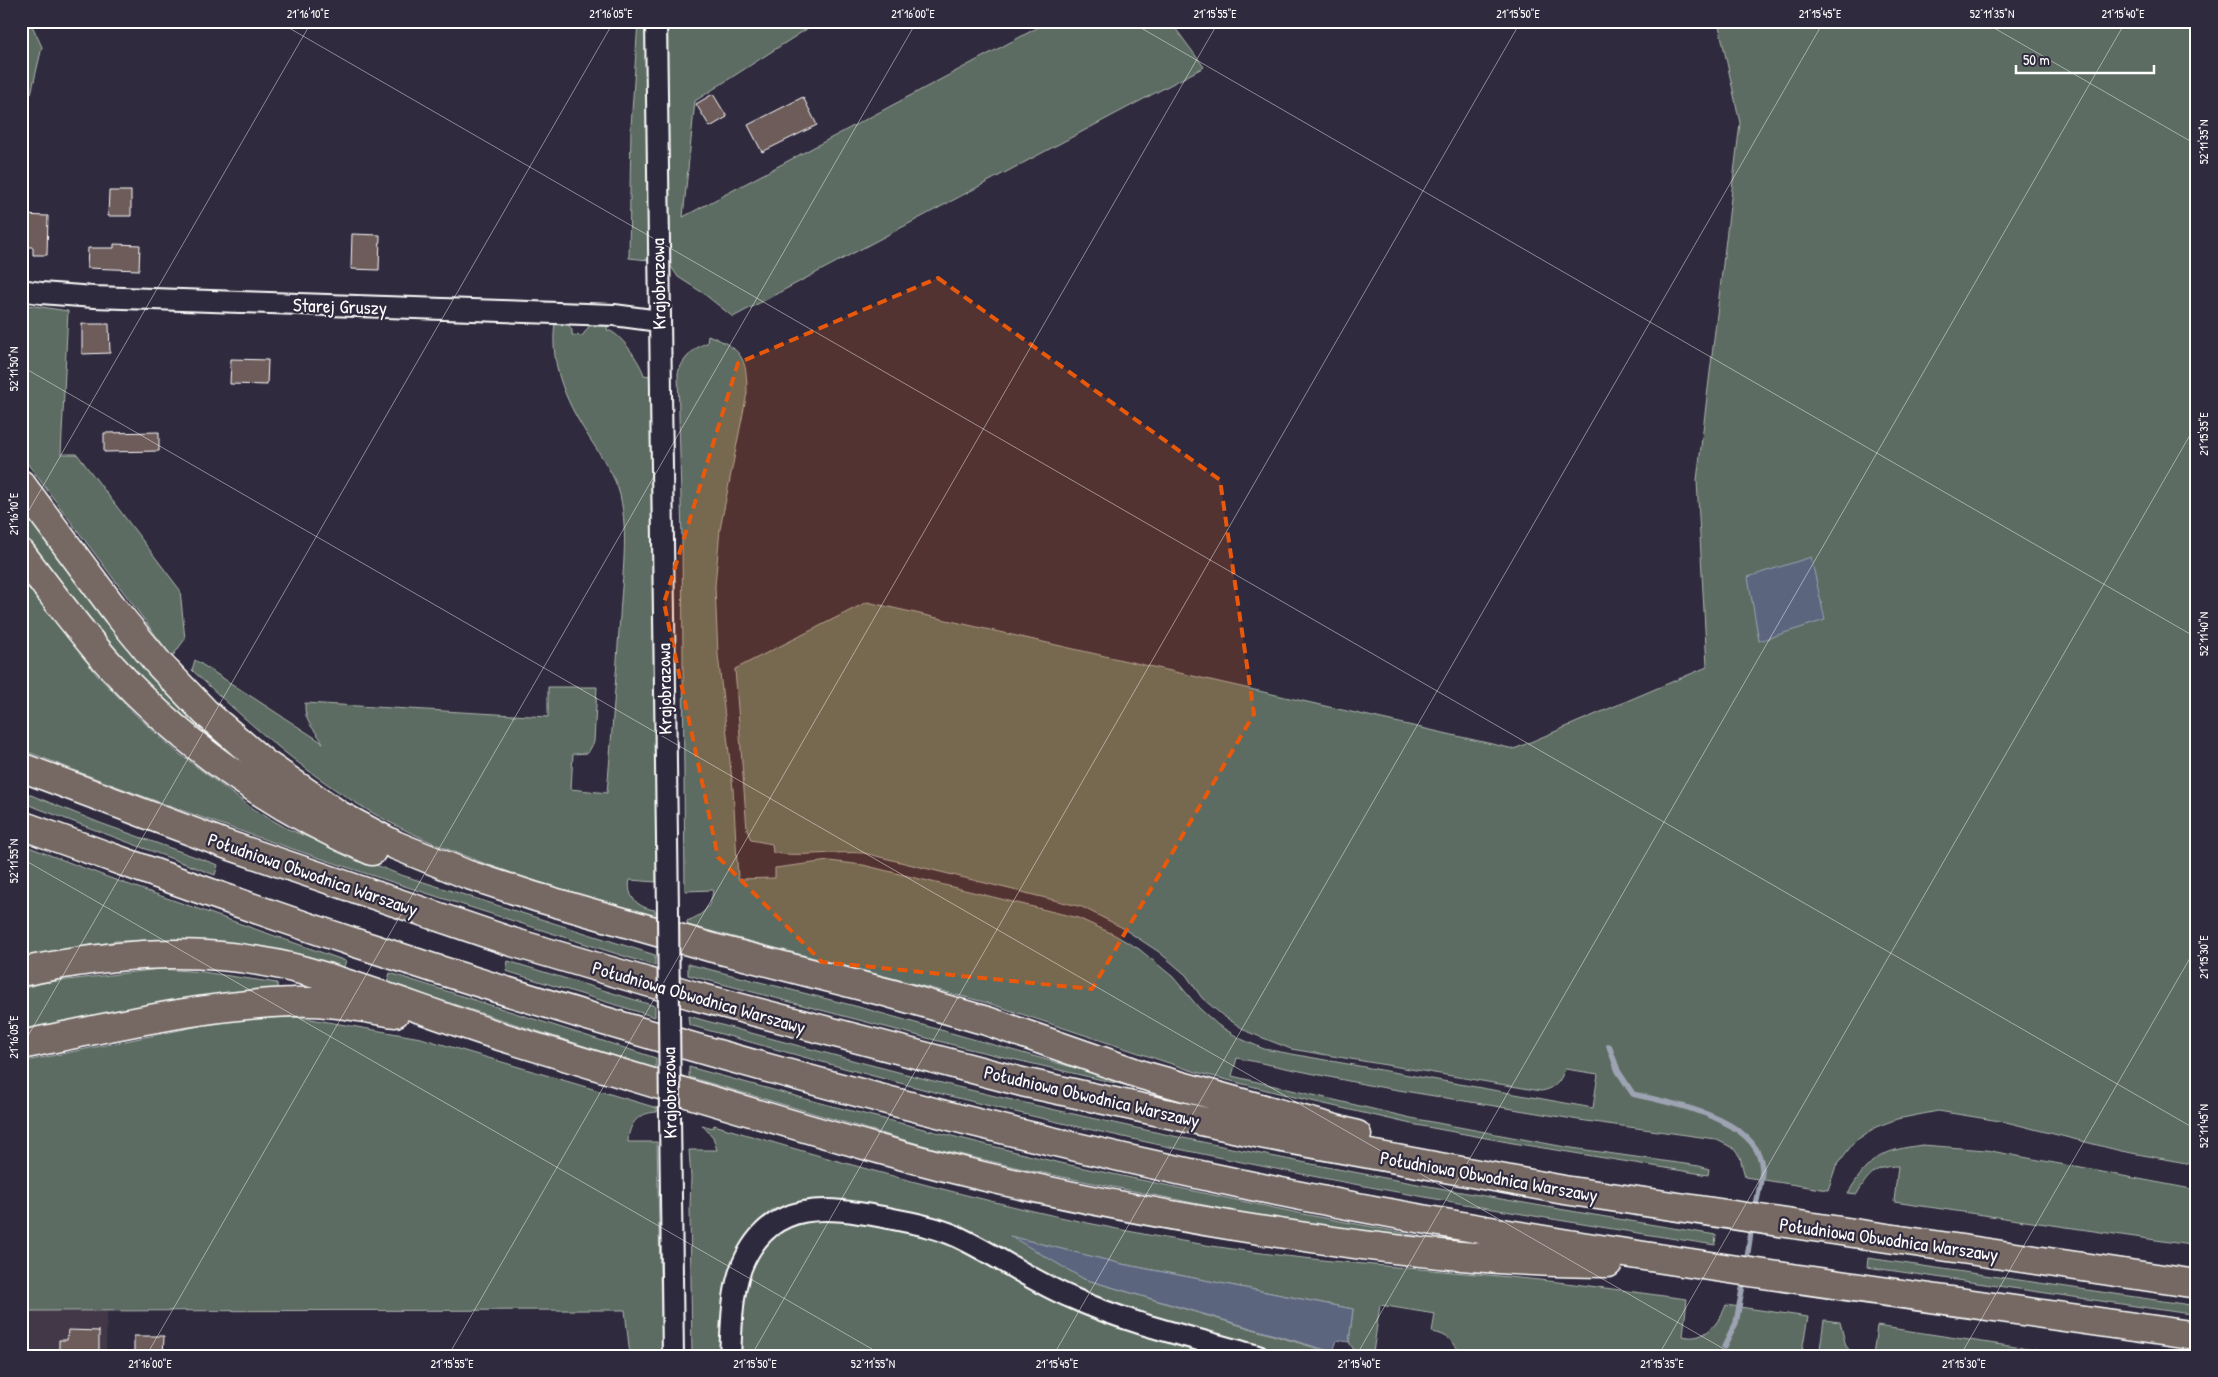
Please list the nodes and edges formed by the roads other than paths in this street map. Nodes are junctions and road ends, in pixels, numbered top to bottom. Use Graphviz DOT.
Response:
graph roads {
  1 [pos="656,21"];
  2 [pos="21,290"];
  3 [pos="659,321"];
  4 [pos="21,484"];
  5 [pos="21,553"];
  6 [pos="21,767"];
  7 [pos="21,825"];
  8 [pos="616,921"];
  9 [pos="21,972"];
  10 [pos="462,1024"];
  11 [pos="21,1045"];
  12 [pos="1564,1190"];
  13 [pos="1692,1262"];
  14 [pos="2197,1284"];
  15 [pos="2197,1336"];
  16 [pos="673,1356"];
  17 [pos="730,1356"];
  18 [pos="1258,1356"];
  1 -- 3 [label="street, Krajobrazowa"];
  2 -- 3 [label="street, Starej Gruszy"];
  3 -- 16 [label="street, Krajobrazowa, bridge"];
  4 -- 8 [label="highway"];
  5 -- 8 [label="highway"];
  6 -- 12 [label="highway, Południowa Obwodnica Warszawy"];
  7 -- 13 [label="highway"];
  8 -- 12 [label="highway"];
  9 -- 10 [label="highway"];
  10 -- 11 [label="highway"];
  10 -- 13 [label="highway"];
  12 -- 14 [label="highway, Południowa Obwodnica Warszawy"];
  13 -- 15 [label="highway"];
  17 -- 18 [label="street"];
}
